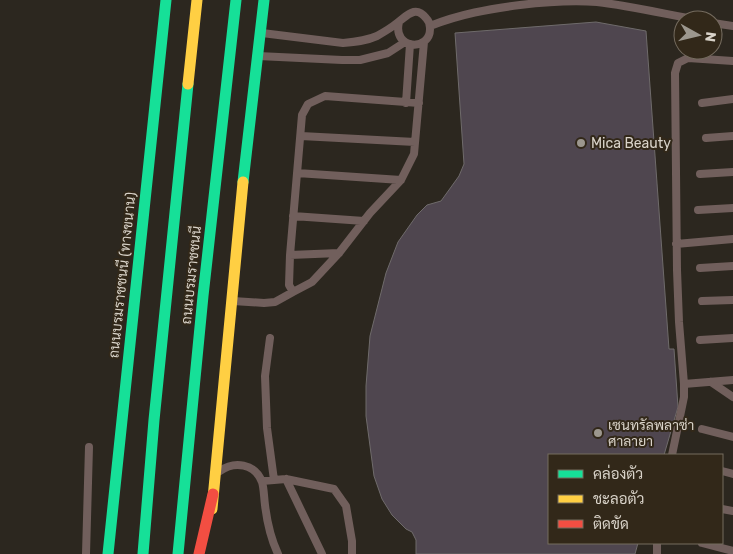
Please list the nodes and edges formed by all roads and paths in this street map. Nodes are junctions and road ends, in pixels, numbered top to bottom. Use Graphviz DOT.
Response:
graph roads {
  1 [pos="166,0"];
  2 [pos="196,0"];
  3 [pos="236,0"];
  4 [pos="264,0"];
  5 [pos="673,15"];
  6 [pos="399,22"];
  7 [pos="430,26"];
  8 [pos="260,33"];
  9 [pos="424,42"];
  10 [pos="407,43"];
  11 [pos="257,56"];
  12 [pos="733,61"];
  13 [pos="733,99"];
  14 [pos="406,103"];
  15 [pos="419,103"];
  16 [pos="702,103"];
  17 [pos="301,136"];
  18 [pos="733,136"];
  19 [pos="706,138"];
  20 [pos="416,142"];
  21 [pos="733,172"];
  22 [pos="297,173"];
  23 [pos="700,174"];
  24 [pos="401,180"];
  25 [pos="733,208"];
  26 [pos="698,210"];
  27 [pos="293,216"];
  28 [pos="364,221"];
  29 [pos="733,240"];
  30 [pos="676,244"];
  31 [pos="339,254"];
  32 [pos="290,255"];
  33 [pos="733,266"];
  34 [pos="700,268"];
  35 [pos="293,292"];
  36 [pos="232,300"];
  37 [pos="733,300"];
  38 [pos="702,301"];
  39 [pos="270,338"];
  40 [pos="733,338"];
  41 [pos="700,340"];
  42 [pos="733,380"];
  43 [pos="710,382"];
  44 [pos="684,384"];
  45 [pos="733,397"];
  46 [pos="154,420"];
  47 [pos="702,429"];
  48 [pos="733,437"];
  49 [pos="89,446"];
  50 [pos="672,454"];
  51 [pos="215,474"];
  52 [pos="286,479"];
  53 [pos="274,480"];
  54 [pos="262,481"];
  55 [pos="213,494"];
  56 [pos="136,506"];
  57 [pos="706,544"];
  58 [pos="733,551"];
  59 [pos="86,554"];
  60 [pos="108,554"];
  61 [pos="143,554"];
  62 [pos="178,554"];
  63 [pos="199,554"];
  64 [pos="208,554"];
  65 [pos="278,554"];
  66 [pos="322,554"];
  67 [pos="352,554"];
  1 -- 60 [label="main road, ถนนบรมราชชนนี (ทางขนาน)"];
  2 -- 46 [label="main road, ถนนบรมราชชนนี"];
  3 -- 62 [label="main road, ถนนบรมราชชนนี"];
  4 -- 8 [label="main road"];
  5 -- 7 [label="lane"];
  6 -- 7 [label="lane"];
  6 -- 8 [label="lane"];
  6 -- 10 [label="lane"];
  7 -- 9 [label="lane"];
  8 -- 11 [label="main road"];
  9 -- 10 [label="lane"];
  9 -- 15 [label="lane"];
  10 -- 11 [label="lane"];
  10 -- 14 [label="lane"];
  11 -- 36 [label="main road"];
  12 -- 30 [label="lane"];
  13 -- 16 [label="lane"];
  14 -- 15 [label="lane"];
  14 -- 17 [label="lane"];
  15 -- 20 [label="lane"];
  17 -- 20 [label="lane"];
  17 -- 22 [label="lane"];
  18 -- 19 [label="lane"];
  20 -- 24 [label="lane"];
  21 -- 23 [label="lane"];
  22 -- 24 [label="lane"];
  22 -- 27 [label="lane"];
  24 -- 28 [label="lane"];
  25 -- 26 [label="lane"];
  27 -- 28 [label="lane"];
  27 -- 32 [label="lane"];
  28 -- 31 [label="lane"];
  29 -- 30 [label="lane"];
  30 -- 44 [label="lane"];
  31 -- 32 [label="lane"];
  31 -- 35 [label="lane"];
  32 -- 35 [label="lane"];
  33 -- 34 [label="lane"];
  35 -- 36 [label="lane"];
  36 -- 51 [label="main road"];
  37 -- 38 [label="lane"];
  39 -- 53 [label="lane"];
  40 -- 41 [label="lane"];
  42 -- 43 [label="lane"];
  43 -- 44 [label="lane"];
  43 -- 45 [label="lane"];
  44 -- 50 [label="lane"];
  46 -- 56 [label="main road"];
  46 -- 61 [label="main road, ถนนบรมราชชนนี"];
  47 -- 48 [label="lane"];
  49 -- 59 [label="lane"];
  51 -- 54 [label="lane"];
  51 -- 55 [label="main road"];
  52 -- 53 [label="lane"];
  52 -- 66 [label="lane"];
  52 -- 67 [label="lane"];
  53 -- 54 [label="lane"];
  54 -- 65 [label="lane"];
  55 -- 63 [label="main road"];
  55 -- 64 [label="main road"];
  57 -- 58 [label="lane"];
}
